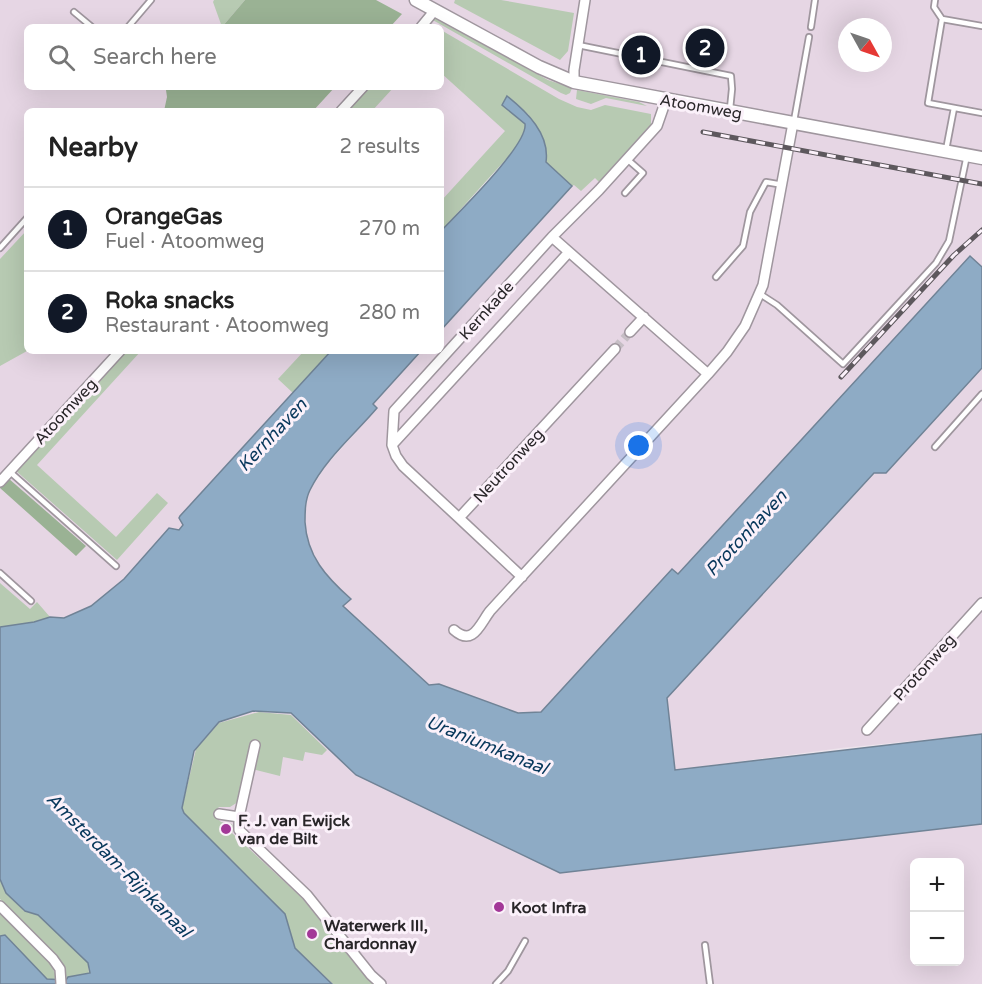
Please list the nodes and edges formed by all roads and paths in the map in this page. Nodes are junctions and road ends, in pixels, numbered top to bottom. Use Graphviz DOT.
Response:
graph roads {
  1 [pos="151,0"];
  2 [pos="416,0"];
  3 [pos="585,0"];
  4 [pos="815,0"];
  5 [pos="935,0"];
  6 [pos="435,10"];
  7 [pos="74,12"];
  8 [pos="942,19"];
  9 [pos="88,24"];
  10 [pos="131,24"];
  11 [pos="424,24"];
  12 [pos="982,26"];
  13 [pos="811,27"];
  14 [pos="809,38"];
  15 [pos="578,45"];
  16 [pos="574,82"];
  17 [pos="360,90"];
  18 [pos="666,100"];
  19 [pos="344,108"];
  20 [pos="954,108"];
  21 [pos="729,111"];
  22 [pos="982,113"];
  23 [pos="793,123"];
  24 [pos="946,152"];
  25 [pos="967,156"];
  26 [pos="982,158"];
  27 [pos="627,159"];
  28 [pos="783,185"];
  29 [pos="625,193"];
  30 [pos="24,221"];
  31 [pos="552,237"];
  32 [pos="0,248"];
  33 [pos="569,252"];
  34 [pos="716,277"];
  35 [pos="760,294"];
  36 [pos="644,317"];
  37 [pos="630,332"];
  38 [pos="615,349"];
  39 [pos="117,354"];
  40 [pos="708,375"];
  41 [pos="982,394"];
  42 [pos="392,445"];
  43 [pos="935,447"];
  44 [pos="9,471"];
  45 [pos="0,482"];
  46 [pos="459,518"];
  47 [pos="116,566"];
  48 [pos="0,573"];
  49 [pos="522,577"];
  50 [pos="31,601"];
  51 [pos="982,603"];
  52 [pos="454,630"];
  53 [pos="867,730"];
  54 [pos="255,745"];
  55 [pos="219,814"];
  56 [pos="239,818"];
  57 [pos="0,906"];
  58 [pos="525,941"];
  59 [pos="705,945"];
  60 [pos="61,981"];
  61 [pos="381,984"];
  62 [pos="496,984"];
  63 [pos="710,984"];
  1 -- 10 [label="lane"];
  2 -- 6 [label="street, Atoomweg"];
  3 -- 15 [label="street"];
  4 -- 13 [label="lane"];
  5 -- 8 [label="lane"];
  6 -- 11 [label="street"];
  6 -- 16 [label="street, Atoomweg"];
  7 -- 9 [label="lane"];
  8 -- 12 [label="lane"];
  8 -- 20 [label="lane"];
  14 -- 23 [label="lane"];
  15 -- 16 [label="street"];
  15 -- 21 [label="lane"];
  16 -- 18 [label="street, Atoomweg"];
  17 -- 19 [label="street"];
  18 -- 21 [label="street, Atoomweg"];
  18 -- 27 [label="street, Kernkade"];
  20 -- 22 [label="lane"];
  20 -- 24 [label="lane"];
  21 -- 23 [label="street, Atoomweg"];
  23 -- 24 [label="street, Atoomweg"];
  23 -- 28 [label="street"];
  24 -- 25 [label="street, Atoomweg"];
  25 -- 26 [label="street, Atoomweg"];
  25 -- 35 [label="lane"];
  27 -- 29 [label="lane"];
  27 -- 31 [label="street, Kernkade"];
  28 -- 34 [label="lane"];
  28 -- 35 [label="street"];
  30 -- 32 [label="lane"];
  31 -- 33 [label="street"];
  31 -- 42 [label="street, Kernkade"];
  33 -- 36 [label="street"];
  33 -- 42 [label="street, Kernkade"];
  35 -- 40 [label="street"];
  36 -- 37 [label="street"];
  36 -- 40 [label="street"];
  38 -- 46 [label="street, Neutronweg"];
  39 -- 44 [label="street, Atoomweg"];
  40 -- 49 [label="street"];
  41 -- 43 [label="lane"];
  42 -- 46 [label="street"];
  44 -- 45 [label="street, Atoomweg"];
  44 -- 47 [label="lane"];
  46 -- 49 [label="street"];
  48 -- 50 [label="lane"];
  49 -- 52 [label="street"];
  51 -- 53 [label="street, Protonweg"];
  54 -- 56 [label="street"];
  55 -- 56 [label="street"];
  56 -- 61 [label="street"];
  57 -- 60 [label="street"];
  58 -- 62 [label="lane"];
  59 -- 63 [label="lane"];
}
